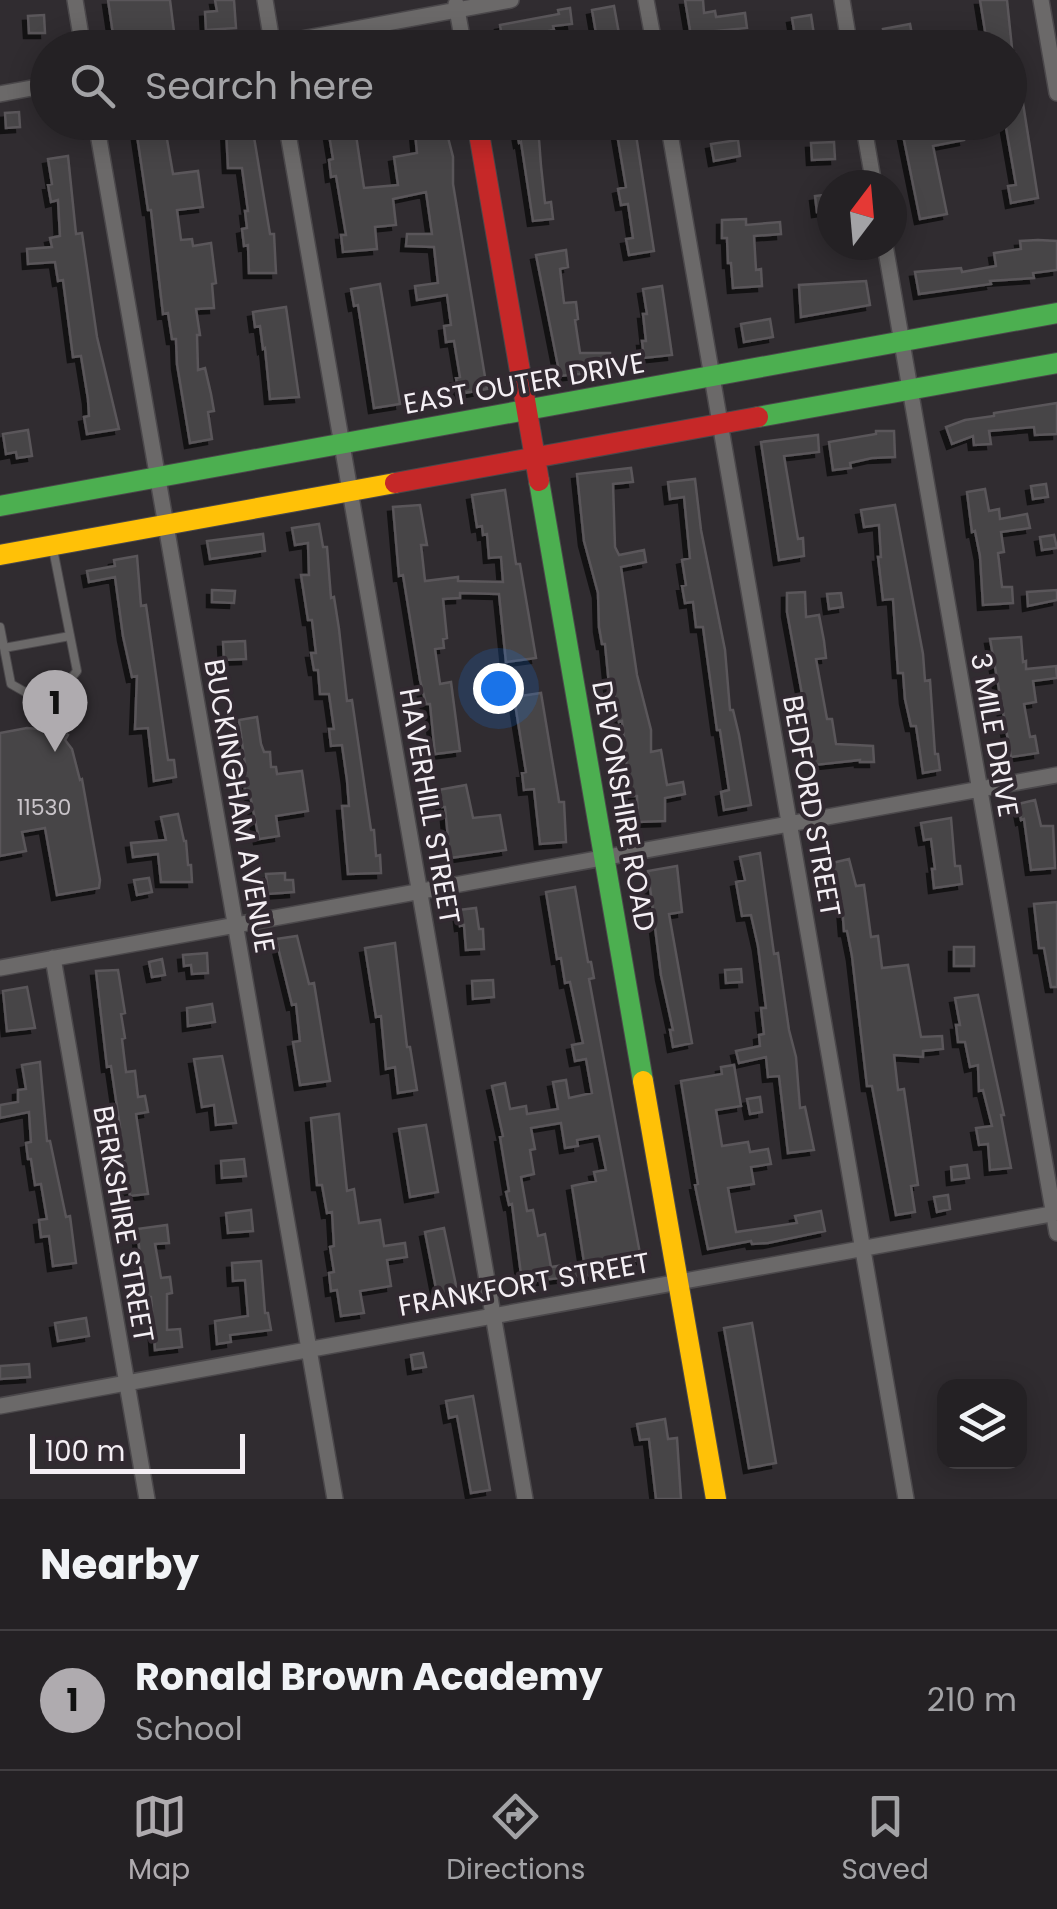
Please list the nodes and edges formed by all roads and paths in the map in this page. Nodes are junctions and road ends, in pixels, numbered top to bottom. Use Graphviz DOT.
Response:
graph roads {
  1 [pos="74,0"];
  2 [pos="265,0"];
  3 [pos="511,0"];
  4 [pos="646,0"];
  5 [pos="842,0"];
  6 [pos="1040,0"];
  7 [pos="457,5"];
  8 [pos="80,30"];
  9 [pos="270,30"];
  10 [pos="345,30"];
  11 [pos="461,30"];
  12 [pos="651,30"];
  13 [pos="847,30"];
  14 [pos="30,88"];
  15 [pos="1057,93"];
  16 [pos="0,94"];
  17 [pos="99,140"];
  18 [pos="289,140"];
  19 [pos="480,140"];
  20 [pos="671,140"];
  21 [pos="866,140"];
  22 [pos="871,170"];
  23 [pos="887,260"];
  24 [pos="1057,313"];
  25 [pos="902,341"];
  26 [pos="1057,363"];
  27 [pos="712,376"];
  28 [pos="910,389"];
  29 [pos="527,410"];
  30 [pos="720,424"];
  31 [pos="342,444"];
  32 [pos="535,457"];
  33 [pos="158,478"];
  34 [pos="350,491"];
  35 [pos="0,506"];
  36 [pos="166,525"];
  37 [pos="52,546"];
  38 [pos="0,554"];
  39 [pos="0,627"];
  40 [pos="70,636"];
  41 [pos="4,648"];
  42 [pos="1057,775"];
  43 [pos="980,789"];
  44 [pos="789,824"];
  45 [pos="605,857"];
  46 [pos="420,891"];
  47 [pos="235,925"];
  48 [pos="52,958"];
  49 [pos="0,968"];
  50 [pos="1055,1213"];
  51 [pos="1057,1233"];
  52 [pos="863,1248"];
  53 [pos="678,1282"];
  54 [pos="494,1315"];
  55 [pos="309,1349"];
  56 [pos="127,1382"];
  57 [pos="0,1406"];
  58 [pos="147,1499"];
  59 [pos="335,1499"];
  60 [pos="525,1499"];
  61 [pos="716,1499"];
  62 [pos="906,1499"];
  1 -- 8 [label="street"];
  2 -- 9 [label="street"];
  3 -- 7 [label="street"];
  4 -- 12 [label="street"];
  5 -- 13 [label="street"];
  6 -- 15 [label="street"];
  7 -- 10 [label="street"];
  7 -- 11 [label="street"];
  14 -- 16 [label="street"];
  17 -- 33 [label="street, BUCKINGHAM AVENUE"];
  18 -- 31 [label="street, HAVERHILL STREET"];
  19 -- 29 [label="street, DEVONSHIRE ROAD"];
  20 -- 27 [label="street, BEDFORD STREET"];
  21 -- 22 [label="street"];
  23 -- 25 [label="street, 3 MILE DRIVE"];
  24 -- 25 [label="street, EAST OUTER DRIVE"];
  25 -- 27 [label="street, EAST OUTER DRIVE"];
  25 -- 28 [label="street, 3 MILE DRIVE"];
  26 -- 28 [label="street"];
  27 -- 29 [label="street, EAST OUTER DRIVE"];
  27 -- 30 [label="street, BEDFORD STREET"];
  28 -- 30 [label="street"];
  28 -- 43 [label="street, 3 MILE DRIVE"];
  29 -- 31 [label="street, EAST OUTER DRIVE"];
  29 -- 32 [label="street, DEVONSHIRE ROAD"];
  30 -- 32 [label="street"];
  30 -- 44 [label="street, BEDFORD STREET"];
  31 -- 33 [label="street, EAST OUTER DRIVE"];
  31 -- 34 [label="street, HAVERHILL STREET"];
  32 -- 34 [label="street"];
  32 -- 45 [label="street, DEVONSHIRE ROAD"];
  33 -- 35 [label="street, EAST OUTER DRIVE"];
  33 -- 36 [label="street, BUCKINGHAM AVENUE"];
  34 -- 36 [label="street"];
  34 -- 46 [label="street, HAVERHILL STREET"];
  36 -- 37 [label="street"];
  36 -- 47 [label="street, BUCKINGHAM AVENUE"];
  37 -- 38 [label="street"];
  37 -- 40 [label="lane"];
  39 -- 41 [label="lane"];
  40 -- 41 [label="lane"];
  40 -- 41 [label="lane"];
  42 -- 43 [label="street"];
  43 -- 44 [label="street"];
  43 -- 50 [label="street, 3 MILE DRIVE"];
  44 -- 45 [label="street"];
  44 -- 52 [label="street, BEDFORD STREET"];
  45 -- 46 [label="street"];
  45 -- 53 [label="street, DEVONSHIRE ROAD"];
  46 -- 47 [label="street"];
  46 -- 54 [label="street, HAVERHILL STREET"];
  47 -- 48 [label="street"];
  47 -- 55 [label="street, BUCKINGHAM AVENUE"];
  48 -- 49 [label="street"];
  48 -- 56 [label="street, BERKSHIRE STREET"];
  50 -- 51 [label="street, 3 MILE DRIVE"];
  50 -- 52 [label="street, FRANKFORT STREET"];
  52 -- 53 [label="street, FRANKFORT STREET"];
  52 -- 62 [label="street, BEDFORD STREET"];
  53 -- 54 [label="street, FRANKFORT STREET"];
  53 -- 61 [label="street, DEVONSHIRE ROAD"];
  54 -- 55 [label="street, FRANKFORT STREET"];
  54 -- 60 [label="street, HAVERHILL STREET"];
  55 -- 56 [label="street, FRANKFORT STREET"];
  55 -- 59 [label="street, BUCKINGHAM AVENUE"];
  56 -- 57 [label="street, FRANKFORT STREET"];
  56 -- 58 [label="street, BERKSHIRE STREET"];
}
